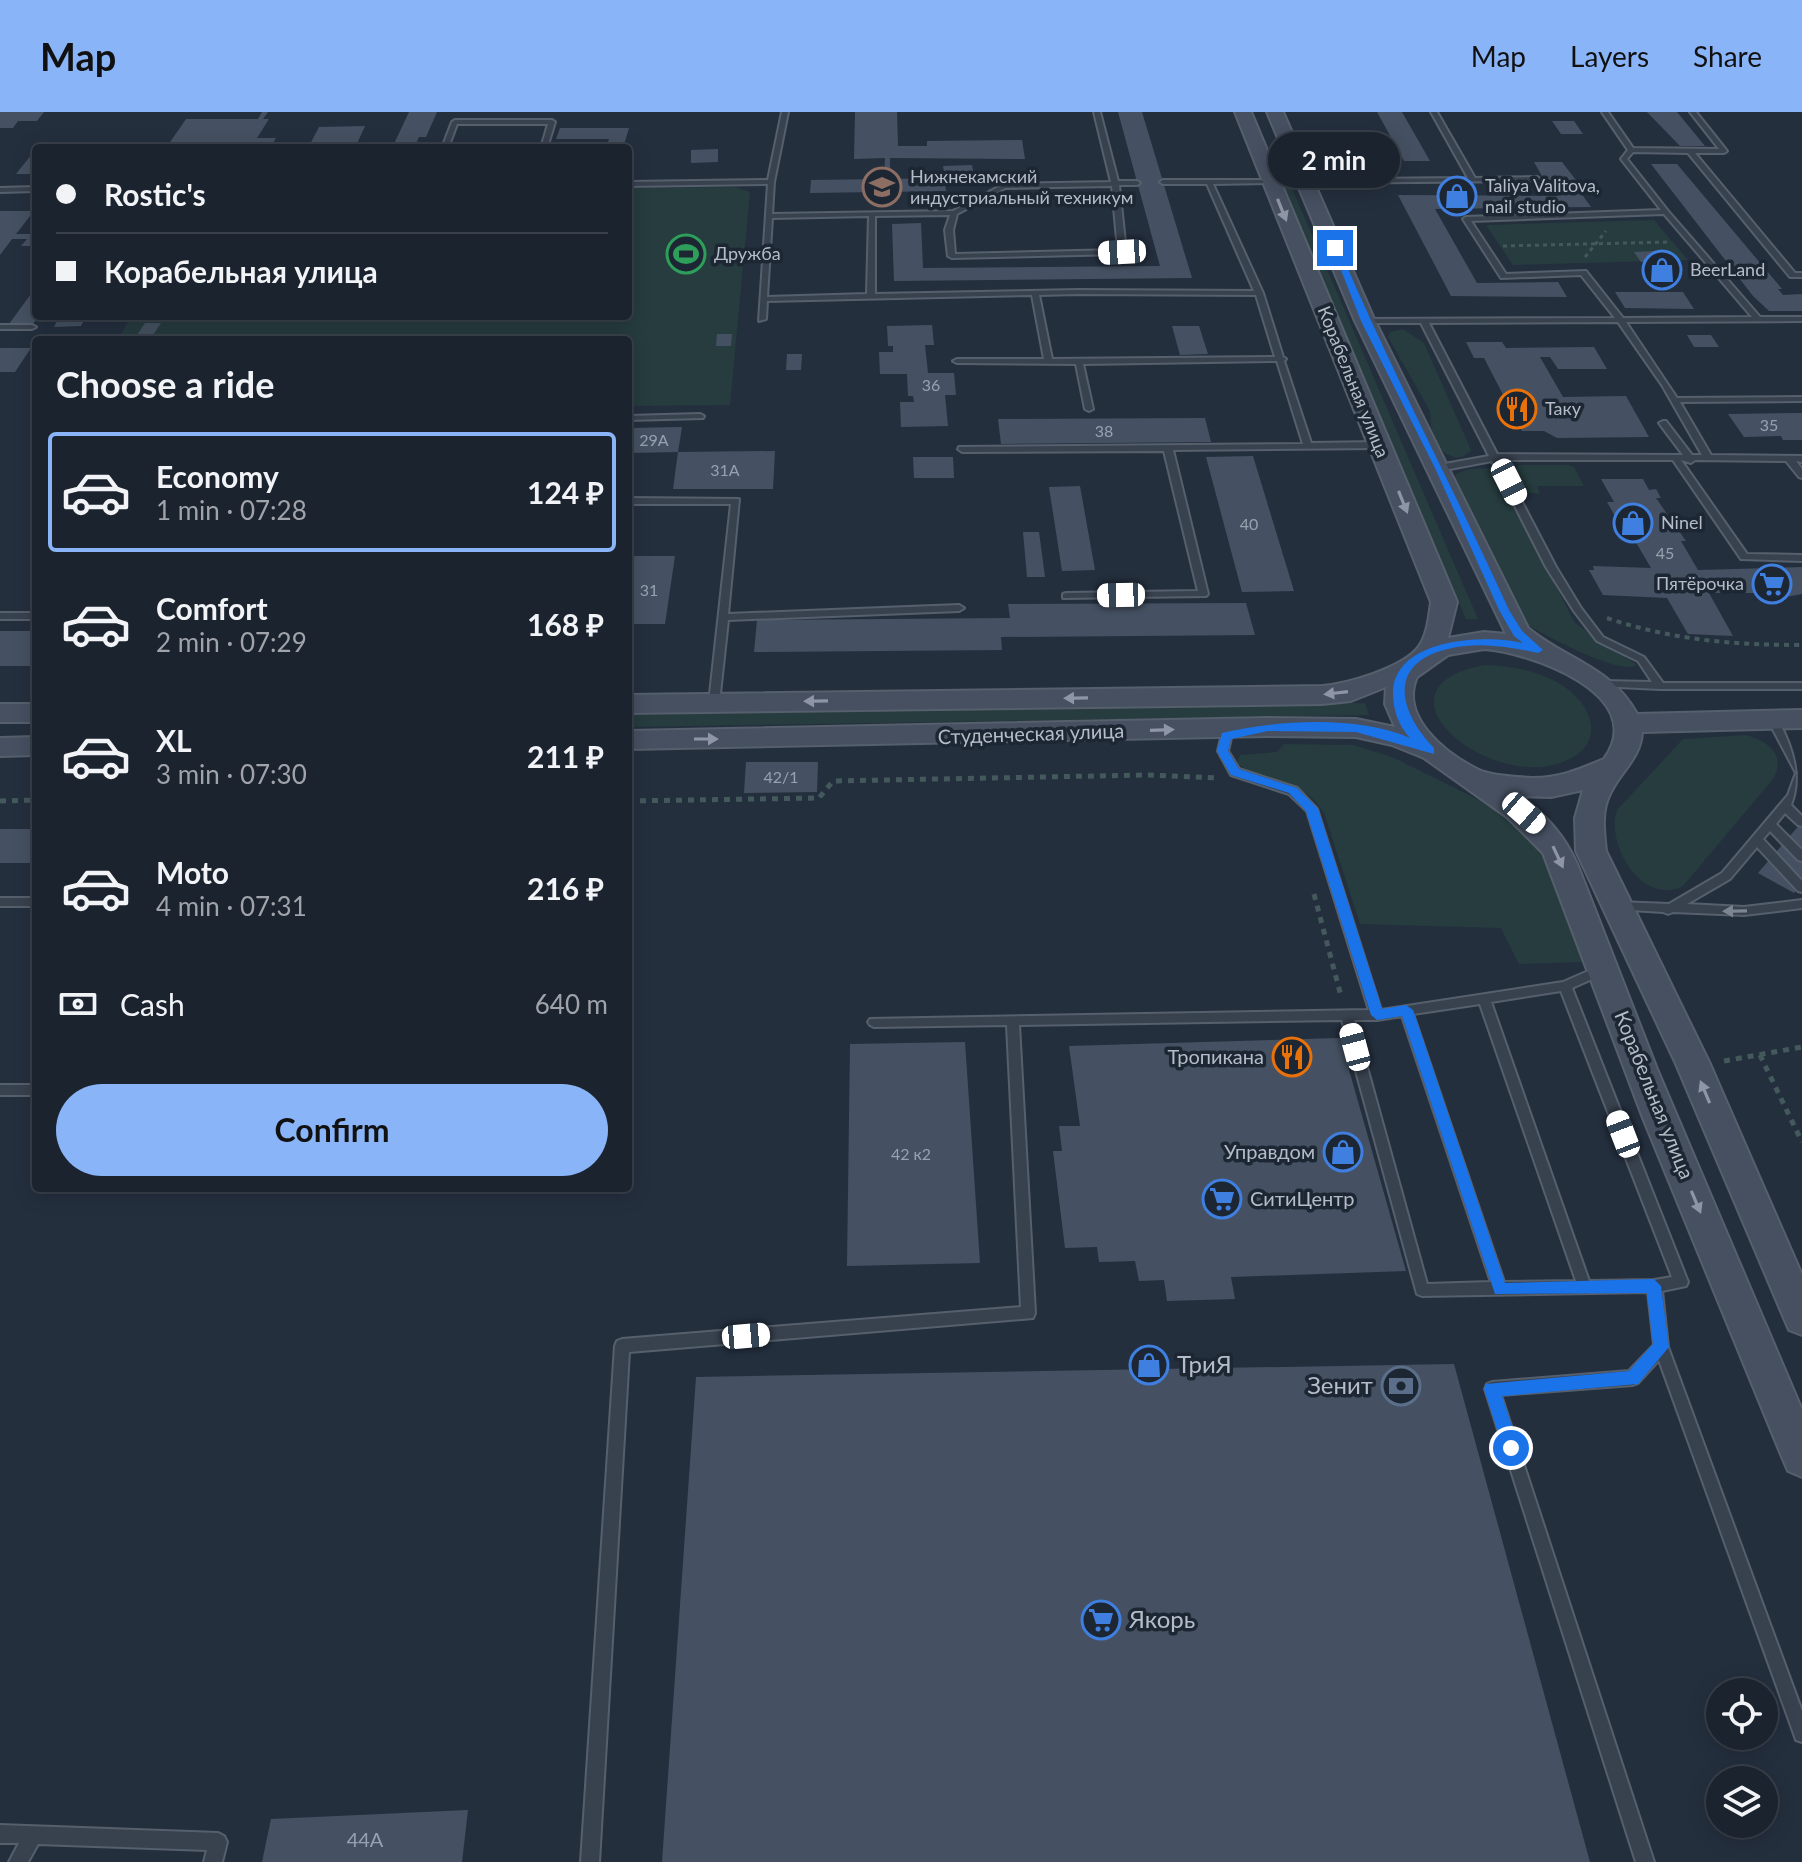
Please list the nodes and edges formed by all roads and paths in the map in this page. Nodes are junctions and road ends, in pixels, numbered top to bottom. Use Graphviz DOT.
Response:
graph roads {
  1 [pos="785,112"];
  2 [pos="1097,112"];
  3 [pos="1243,112"];
  4 [pos="1275,112"];
  5 [pos="1434,112"];
  6 [pos="1605,112"];
  7 [pos="1693,112"];
  8 [pos="447,144"];
  9 [pos="545,144"];
  10 [pos="1631,150"];
  11 [pos="1691,152"];
  12 [pos="1263,158"];
  13 [pos="1296,158"];
  14 [pos="1537,179"];
  15 [pos="1352,180"];
  16 [pos="1473,180"];
  17 [pos="1209,181"];
  18 [pos="1270,181"];
  19 [pos="1307,181"];
  20 [pos="771,182"];
  21 [pos="1163,182"];
  22 [pos="1137,183"];
  23 [pos="632,184"];
  24 [pos="1115,184"];
  25 [pos="32,189"];
  26 [pos="0,190"];
  27 [pos="1666,212"];
  28 [pos="954,213"];
  29 [pos="1625,214"];
  30 [pos="872,215"];
  31 [pos="769,216"];
  32 [pos="1690,242"];
  33 [pos="1593,244"];
  34 [pos="1484,246"];
  35 [pos="1073,254"];
  36 [pos="1076,267"];
  37 [pos="1574,274"];
  38 [pos="1802,275"];
  39 [pos="1077,279"];
  40 [pos="1078,292"];
  41 [pos="1035,293"];
  42 [pos="1259,293"];
  43 [pos="871,296"];
  44 [pos="765,299"];
  45 [pos="762,319"];
  46 [pos="1758,319"];
  47 [pos="1802,319"];
  48 [pos="1365,321"];
  49 [pos="1424,321"];
  50 [pos="1623,322"];
  51 [pos="0,327"];
  52 [pos="32,327"];
  53 [pos="1048,359"];
  54 [pos="1282,359"];
  55 [pos="957,361"];
  56 [pos="1079,362"];
  57 [pos="1802,399"];
  58 [pos="1676,400"];
  59 [pos="1089,409"];
  60 [pos="700,416"];
  61 [pos="632,418"];
  62 [pos="1663,423"];
  63 [pos="1379,445"];
  64 [pos="1308,447"];
  65 [pos="1168,448"];
  66 [pos="962,449"];
  67 [pos="1497,457"];
  68 [pos="1708,458"];
  69 [pos="1789,459"];
  70 [pos="1802,459"];
  71 [pos="1691,460"];
  72 [pos="1677,461"];
  73 [pos="1439,468"];
  74 [pos="1802,475"];
  75 [pos="632,501"];
  76 [pos="1802,558"];
  77 [pos="1066,596"];
  78 [pos="959,608"];
  79 [pos="0,616"];
  80 [pos="32,616"];
  81 [pos="723,617"];
  82 [pos="1604,617"];
  83 [pos="1802,645"];
  84 [pos="1538,650"];
  85 [pos="1419,659"];
  86 [pos="1602,684"];
  87 [pos="1660,686"];
  88 [pos="1802,686"];
  89 [pos="714,703"];
  90 [pos="632,704"];
  91 [pos="0,713"];
  92 [pos="32,713"];
  93 [pos="1802,719"];
  94 [pos="1773,720"];
  95 [pos="1626,723"];
  96 [pos="1268,727"];
  97 [pos="632,740"];
  98 [pos="32,746"];
  99 [pos="0,747"];
  100 [pos="1430,751"];
  101 [pos="1611,767"];
  102 [pos="1460,770"];
  103 [pos="1802,773"];
  104 [pos="1223,780"];
  105 [pos="32,800"];
  106 [pos="0,801"];
  107 [pos="632,801"];
  108 [pos="1785,806"];
  109 [pos="1802,822"];
  110 [pos="1769,824"];
  111 [pos="1756,839"];
  112 [pos="1802,857"];
  113 [pos="1313,888"];
  114 [pos="1802,888"];
  115 [pos="0,902"];
  116 [pos="32,902"];
  117 [pos="1802,904"];
  118 [pos="1615,906"];
  119 [pos="1668,910"];
  120 [pos="1603,963"];
  121 [pos="1565,986"];
  122 [pos="1484,998"];
  123 [pos="1406,1010"];
  124 [pos="1377,1015"];
  125 [pos="1347,1016"];
  126 [pos="1013,1020"];
  127 [pos="874,1022"];
  128 [pos="1802,1047"];
  129 [pos="1760,1055"];
  130 [pos="1721,1061"];
  131 [pos="0,1090"];
  132 [pos="32,1090"];
  133 [pos="1802,1142"];
  134 [pos="1654,1286"];
  135 [pos="1585,1288"];
  136 [pos="1500,1290"];
  137 [pos="1802,1318"];
  138 [pos="1661,1347"];
  139 [pos="1802,1457"];
  140 [pos="1802,1734"];
  141 [pos="0,1834"];
  142 [pos="34,1834"];
  143 [pos="18,1862"];
  144 [pos="213,1862"];
  145 [pos="590,1862"];
  146 [pos="1645,1862"];
  1 -- 20 [label="lane"];
  2 -- 24 [label="lane"];
  3 -- 12 [label="main road, Корабельная улица"];
  4 -- 13 [label="main road, Корабельная улица"];
  5 -- 16 [label="lane"];
  6 -- 10 [label="lane"];
  7 -- 11 [label="lane"];
  8 -- 9 [label="lane"];
  10 -- 11 [label="lane"];
  10 -- 27 [label="lane"];
  11 -- 38 [label="lane"];
  12 -- 13 [label="main road"];
  12 -- 18 [label="main road, Корабельная улица"];
  13 -- 15 [label="lane"];
  13 -- 19 [label="main road, Корабельная улица"];
  14 -- 16 [label="lane"];
  15 -- 16 [label="lane"];
  15 -- 19 [label="lane"];
  17 -- 18 [label="lane"];
  17 -- 21 [label="lane"];
  17 -- 42 [label="lane"];
  18 -- 63 [label="main road, Корабельная улица, one-way"];
  19 -- 48 [label="main road, Корабельная улица"];
  20 -- 23 [label="lane"];
  20 -- 31 [label="lane"];
  22 -- 24 [label="lane"];
  24 -- 28 [label="lane"];
  24 -- 35 [label="lane"];
  25 -- 26 [label="lane"];
  27 -- 29 [label="lane"];
  27 -- 32 [label="lane"];
  28 -- 30 [label="lane"];
  28 -- 35 [label="lane"];
  29 -- 33 [label="path"];
  29 -- 34 [label="lane"];
  30 -- 31 [label="lane"];
  30 -- 43 [label="lane"];
  31 -- 44 [label="lane"];
  32 -- 33 [label="path"];
  32 -- 46 [label="lane"];
  33 -- 34 [label="path"];
  33 -- 37 [label="path"];
  34 -- 37 [label="lane"];
  35 -- 36 [label="lane"];
  37 -- 50 [label="lane"];
  39 -- 40 [label="lane"];
  40 -- 41 [label="lane"];
  40 -- 42 [label="lane"];
  41 -- 43 [label="lane"];
  41 -- 53 [label="lane"];
  42 -- 54 [label="lane"];
  43 -- 44 [label="lane"];
  44 -- 45 [label="lane"];
  46 -- 47 [label="lane"];
  46 -- 50 [label="lane"];
  48 -- 49 [label="lane"];
  48 -- 73 [label="main road, Корабельная улица"];
  49 -- 50 [label="lane"];
  49 -- 67 [label="lane"];
  50 -- 58 [label="lane"];
  51 -- 52 [label="lane"];
  53 -- 55 [label="lane"];
  53 -- 56 [label="lane"];
  54 -- 56 [label="lane"];
  54 -- 64 [label="lane"];
  56 -- 59 [label="lane"];
  57 -- 58 [label="lane"];
  58 -- 68 [label="lane"];
  60 -- 61 [label="lane"];
  62 -- 71 [label="lane"];
  63 -- 64 [label="lane"];
  63 -- 85 [label="main road, Корабельная улица, one-way"];
  64 -- 65 [label="lane"];
  65 -- 66 [label="lane"];
  65 -- 77 [label="lane"];
  67 -- 72 [label="lane"];
  67 -- 73 [label="lane"];
  67 -- 87 [label="lane"];
  68 -- 69 [label="lane"];
  68 -- 71 [label="lane"];
  69 -- 70 [label="lane"];
  69 -- 74 [label="lane"];
  71 -- 72 [label="lane"];
  72 -- 76 [label="lane"];
  73 -- 84 [label="main road, Корабельная улица"];
  75 -- 81 [label="lane"];
  78 -- 81 [label="lane"];
  79 -- 80 [label="lane"];
  81 -- 89 [label="lane"];
  82 -- 83 [label="path"];
  84 -- 85 [label="main road, Корабельная улица"];
  84 -- 86 [label="main road, Корабельная улица"];
  85 -- 89 [label="main road, Студенческая улица, one-way"];
  85 -- 100 [label="main road, Корабельная улица"];
  86 -- 87 [label="lane"];
  86 -- 95 [label="main road, Корабельная улица"];
  87 -- 88 [label="lane"];
  89 -- 90 [label="main road, Студенческая улица"];
  91 -- 92 [label="main road"];
  93 -- 94 [label="main road"];
  94 -- 95 [label="main road"];
  94 -- 103 [label="lane"];
  95 -- 101 [label="main road"];
  97 -- 96 [label="main road, Студенческая улица, one-way"];
  96 -- 100 [label="main road, Студенческая улица"];
  96 -- 124 [label="lane"];
  98 -- 99 [label="main road"];
  100 -- 102 [label="main road, Корабельная улица"];
  101 -- 102 [label="main road, Корабельная улица"];
  101 -- 118 [label="main road"];
  102 -- 120 [label="main road, Корабельная улица, one-way"];
  103 -- 108 [label="lane"];
  104 -- 107 [label="path"];
  105 -- 106 [label="path"];
  108 -- 109 [label="lane"];
  108 -- 110 [label="lane"];
  110 -- 111 [label="lane"];
  110 -- 112 [label="lane"];
  111 -- 114 [label="lane"];
  111 -- 119 [label="lane"];
  113 -- 125 [label="path"];
  115 -- 116 [label="lane"];
  117 -- 119 [label="lane, one-way"];
  118 -- 119 [label="lane"];
  137 -- 118 [label="main road, one-way"];
  120 -- 121 [label="lane"];
  120 -- 139 [label="main road, Корабельная улица, one-way"];
  121 -- 122 [label="lane"];
  121 -- 134 [label="lane"];
  122 -- 123 [label="lane"];
  122 -- 135 [label="lane"];
  123 -- 124 [label="lane"];
  123 -- 136 [label="lane"];
  124 -- 125 [label="lane"];
  125 -- 126 [label="lane"];
  125 -- 136 [label="lane"];
  126 -- 127 [label="lane"];
  126 -- 145 [label="lane"];
  128 -- 129 [label="path"];
  129 -- 130 [label="path"];
  129 -- 133 [label="path"];
  131 -- 132 [label="lane"];
  134 -- 135 [label="lane"];
  134 -- 138 [label="lane"];
  135 -- 136 [label="lane"];
  138 -- 140 [label="lane"];
  138 -- 146 [label="lane"];
  141 -- 142 [label="lane"];
  142 -- 143 [label="lane"];
  142 -- 144 [label="lane"];
}
